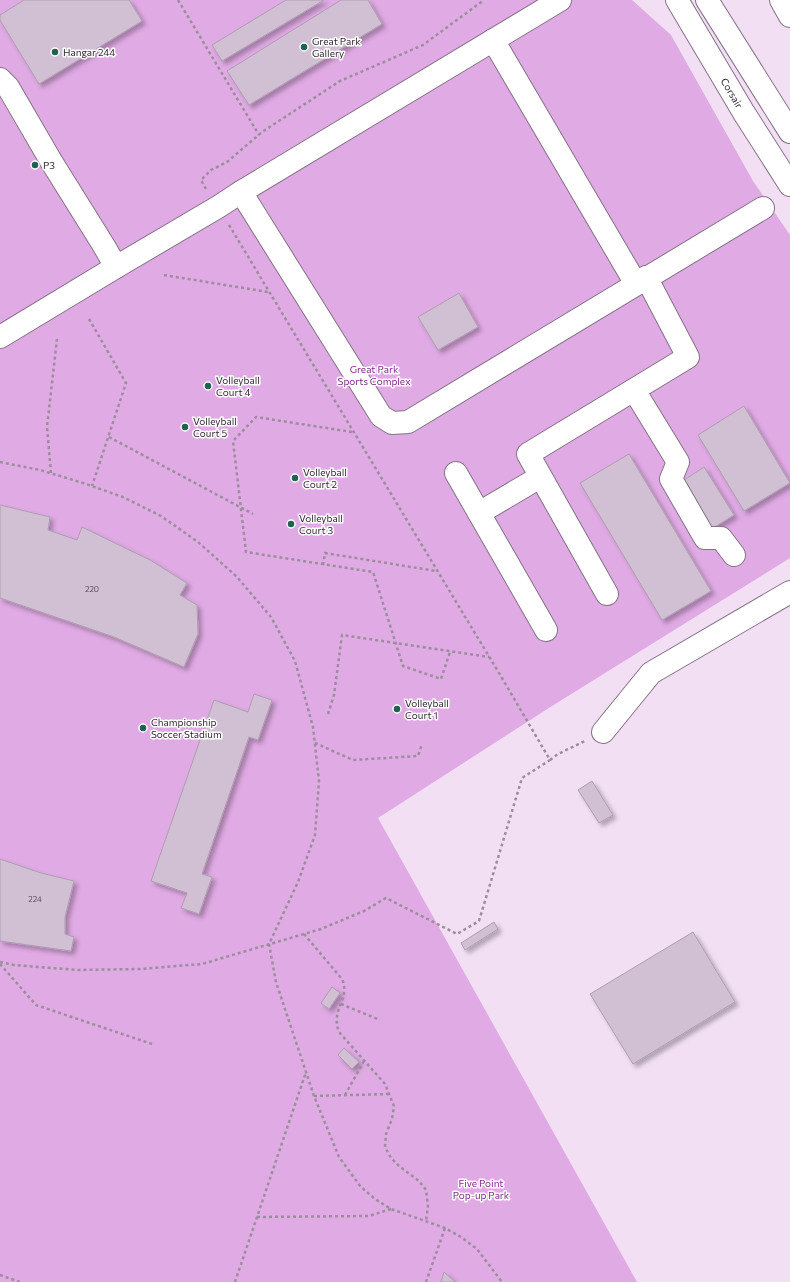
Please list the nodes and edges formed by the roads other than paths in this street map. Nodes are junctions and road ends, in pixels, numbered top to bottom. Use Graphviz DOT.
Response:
graph roads {
  1 [pos="560,0"];
  2 [pos="677,0"];
  3 [pos="707,0"];
  4 [pos="780,0"];
  5 [pos="790,16"];
  6 [pos="493,40"];
  7 [pos="0,79"];
  8 [pos="790,132"];
  9 [pos="790,185"];
  10 [pos="242,192"];
  11 [pos="763,208"];
  12 [pos="116,267"];
  13 [pos="641,281"];
  14 [pos="0,338"];
  15 [pos="634,390"];
  16 [pos="456,473"];
  17 [pos="540,477"];
  18 [pos="479,513"];
  19 [pos="734,555"];
  20 [pos="790,592"];
  21 [pos="607,594"];
  22 [pos="546,630"];
  23 [pos="603,732"];
  1 -- 6 [label="street"];
  2 -- 9 [label="street, Corsair"];
  3 -- 8 [label="street"];
  4 -- 5 [label="street"];
  6 -- 10 [label="street"];
  6 -- 13 [label="street"];
  7 -- 12 [label="street"];
  10 -- 12 [label="street"];
  10 -- 13 [label="street"];
  11 -- 13 [label="street"];
  12 -- 14 [label="street"];
  13 -- 15 [label="street"];
  15 -- 17 [label="street"];
  15 -- 19 [label="street"];
  16 -- 18 [label="street"];
  17 -- 18 [label="street"];
  17 -- 21 [label="street"];
  18 -- 22 [label="street"];
  20 -- 23 [label="street"];
}
